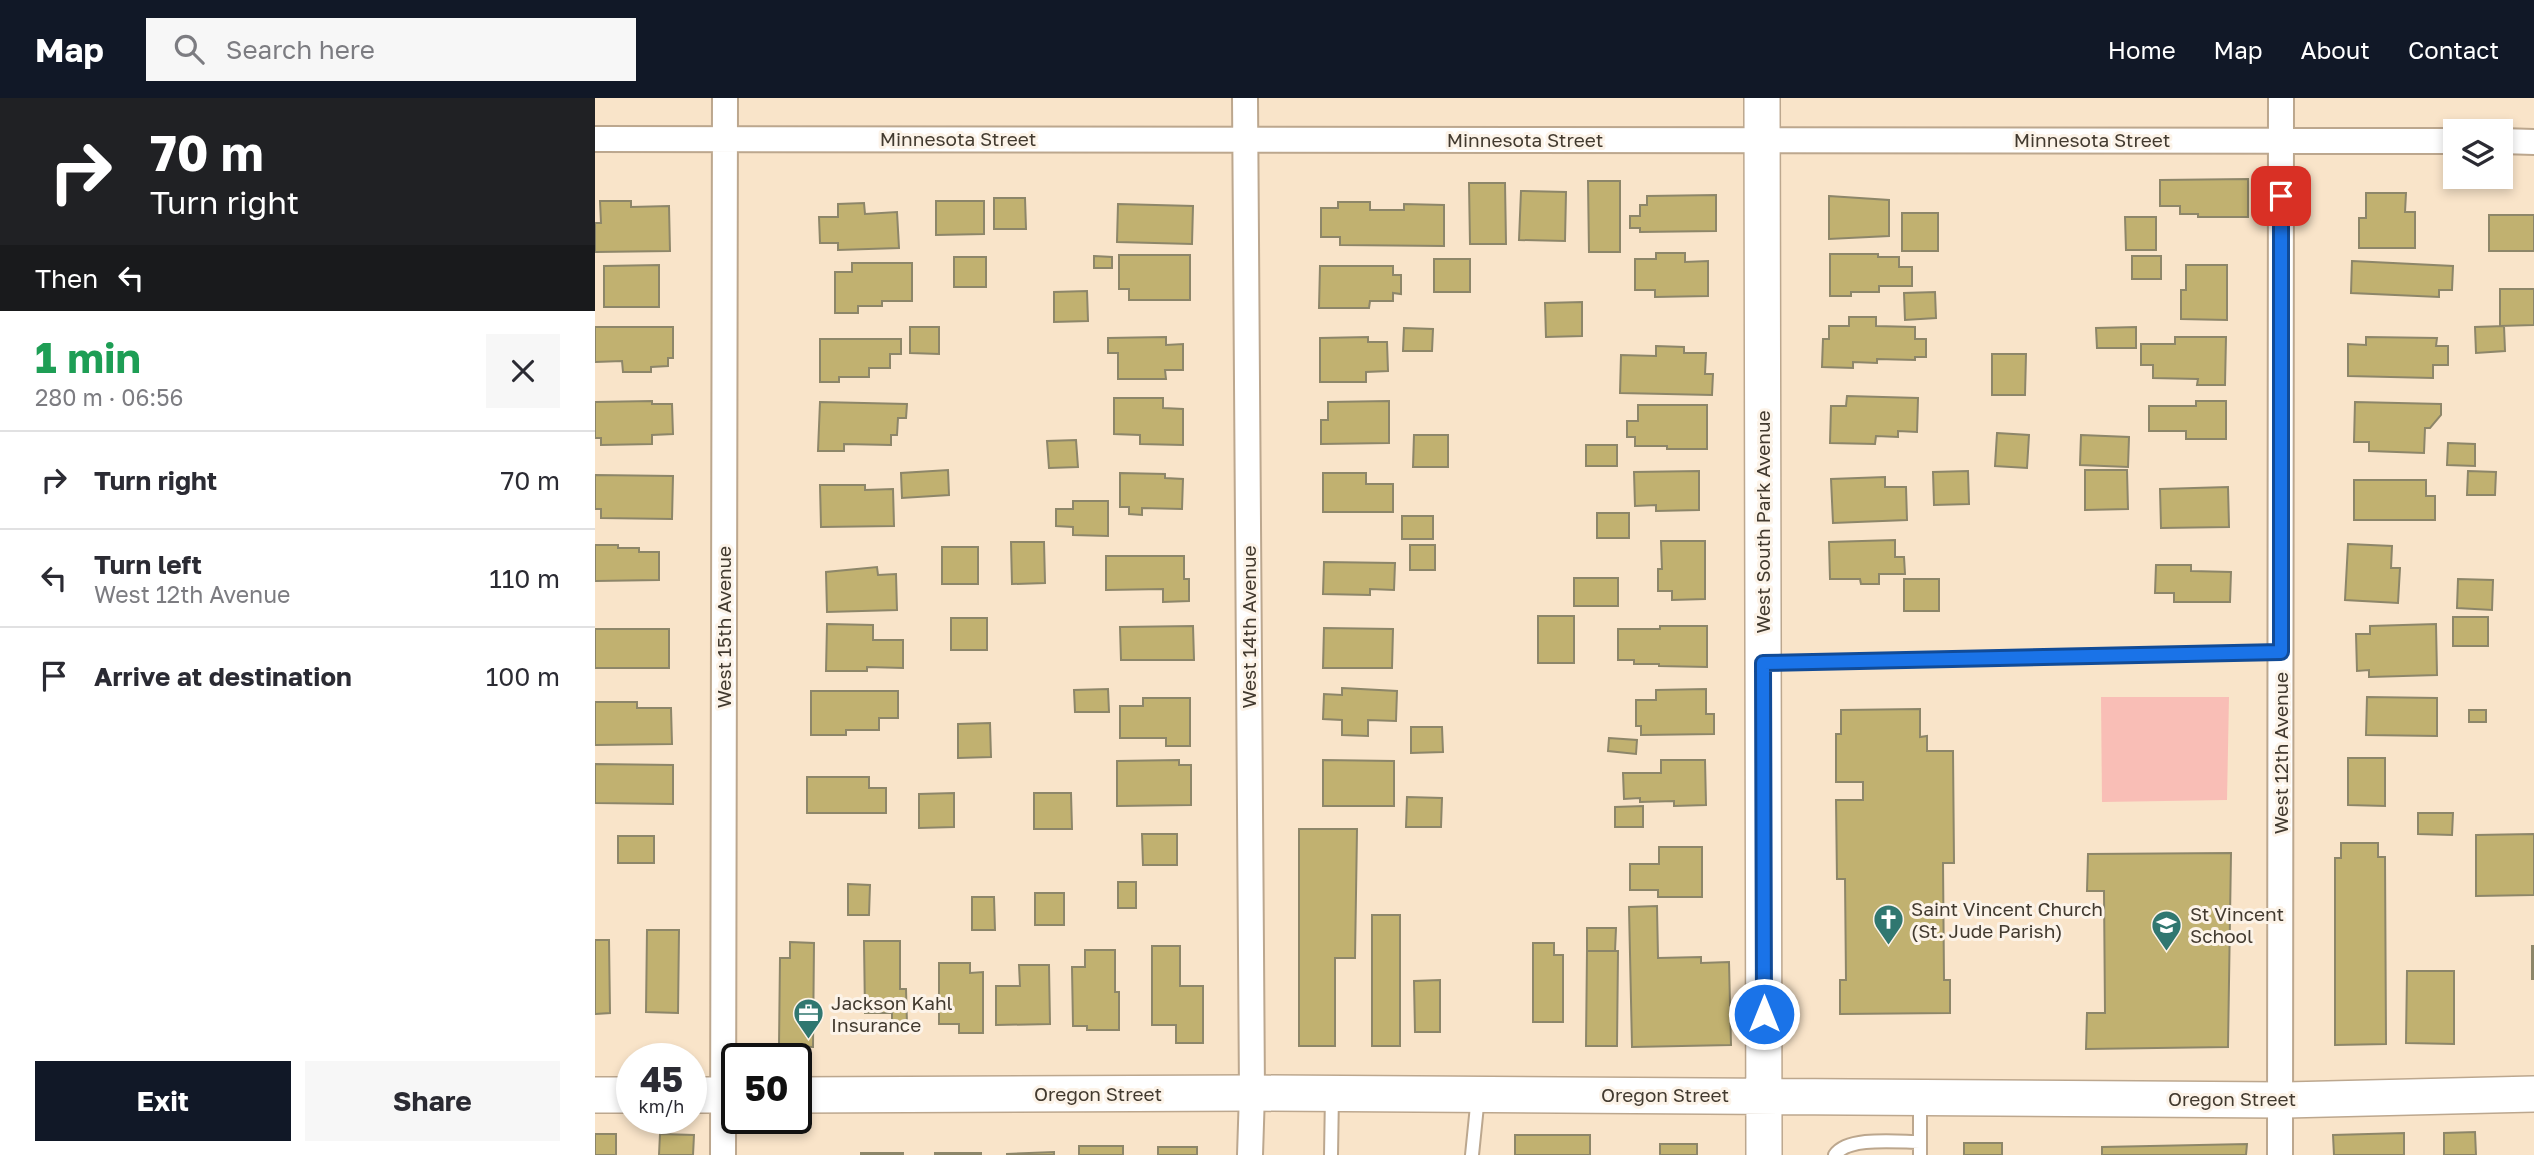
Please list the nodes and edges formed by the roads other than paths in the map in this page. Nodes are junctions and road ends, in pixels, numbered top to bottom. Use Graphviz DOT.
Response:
graph roads {
  1 [pos="726,98"];
  2 [pos="1245,98"];
  3 [pos="1762,98"];
  4 [pos="2281,98"];
  5 [pos="726,138"];
  6 [pos="595,139"];
  7 [pos="1762,140"];
  8 [pos="1245,141"];
  9 [pos="2281,141"];
  10 [pos="2443,141"];
  11 [pos="2513,141"];
  12 [pos="2534,142"];
  13 [pos="2281,652"];
  14 [pos="1763,663"];
  15 [pos="1252,1093"];
  16 [pos="1332,1094"];
  17 [pos="1478,1094"];
  18 [pos="2534,1094"];
  19 [pos="595,1095"];
  20 [pos="616,1095"];
  21 [pos="717,1095"];
  22 [pos="812,1095"];
  23 [pos="1764,1095"];
  24 [pos="1920,1097"];
  25 [pos="2281,1100"];
  26 [pos="1920,1148"];
  27 [pos="723,1155"];
  28 [pos="1250,1155"];
  29 [pos="1331,1155"];
  30 [pos="1472,1155"];
  31 [pos="1763,1155"];
  32 [pos="1835,1155"];
  33 [pos="2280,1155"];
  1 -- 5 [label="street, West 15th Avenue"];
  2 -- 8 [label="street, West 14th Avenue"];
  3 -- 7 [label="main road, West South Park Avenue"];
  4 -- 9 [label="street, West 12th Avenue"];
  5 -- 6 [label="street, Minnesota Street"];
  5 -- 8 [label="street, Minnesota Street"];
  5 -- 21 [label="street, West 15th Avenue"];
  7 -- 8 [label="street, Minnesota Street"];
  7 -- 9 [label="street, Minnesota Street"];
  7 -- 14 [label="main road, West South Park Avenue"];
  8 -- 15 [label="street, West 14th Avenue"];
  9 -- 10 [label="street, Minnesota Street"];
  9 -- 13 [label="street, West 12th Avenue"];
  11 -- 12 [label="street"];
  13 -- 14 [label="lane"];
  13 -- 25 [label="street, West 12th Avenue"];
  14 -- 23 [label="main road, West South Park Avenue"];
  15 -- 16 [label="main road, Oregon Street"];
  15 -- 22 [label="main road, Oregon Street"];
  15 -- 28 [label="street, West 14th Avenue"];
  16 -- 17 [label="main road, Oregon Street"];
  16 -- 29 [label="lane"];
  17 -- 23 [label="main road, Oregon Street"];
  17 -- 30 [label="lane"];
  18 -- 25 [label="main road, Oregon Street"];
  19 -- 20 [label="main road"];
  21 -- 27 [label="street, West 15th Avenue"];
  23 -- 24 [label="main road, Oregon Street"];
  23 -- 31 [label="main road, West South Park Avenue"];
  24 -- 25 [label="main road, Oregon Street"];
  24 -- 26 [label="lane"];
  25 -- 33 [label="street, West 12th Avenue"];
  26 -- 32 [label="lane"];
}
